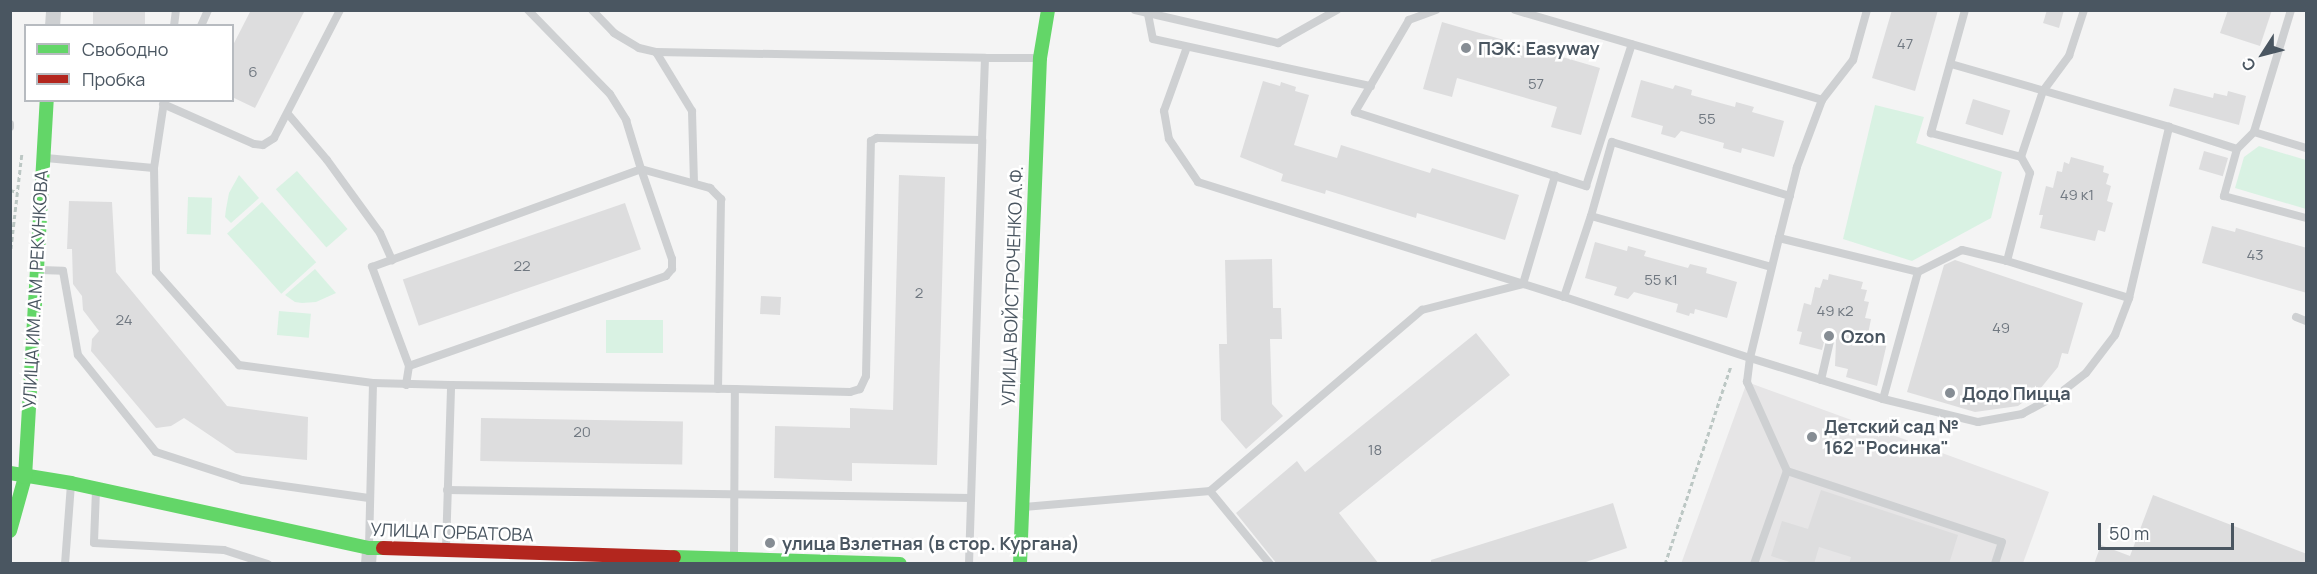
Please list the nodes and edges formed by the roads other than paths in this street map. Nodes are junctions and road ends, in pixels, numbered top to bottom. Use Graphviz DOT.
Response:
graph roads {
  1 [pos="208,10"];
  2 [pos="340,10"];
  3 [pos="528,10"];
  4 [pos="592,10"];
  5 [pos="1048,10"];
  6 [pos="1135,10"];
  7 [pos="1337,10"];
  8 [pos="1436,10"];
  9 [pos="1515,10"];
  10 [pos="1867,10"];
  11 [pos="1965,10"];
  12 [pos="2084,10"];
  13 [pos="2291,10"];
  14 [pos="1148,14"];
  15 [pos="202,24"];
  16 [pos="1632,44"];
  17 [pos="1187,47"];
  18 [pos="656,52"];
  19 [pos="985,58"];
  20 [pos="1040,58"];
  21 [pos="1951,64"];
  22 [pos="1371,86"];
  23 [pos="2043,91"];
  24 [pos="1822,100"];
  25 [pos="47,102"];
  26 [pos="164,102"];
  27 [pos="288,114"];
  28 [pos="2169,127"];
  29 [pos="2254,132"];
  30 [pos="982,140"];
  31 [pos="2307,148"];
  32 [pos="2237,150"];
  33 [pos="43,157"];
  34 [pos="2021,157"];
  35 [pos="154,168"];
  36 [pos="641,169"];
  37 [pos="1555,176"];
  38 [pos="694,183"];
  39 [pos="1790,196"];
  40 [pos="1590,216"];
  41 [pos="2307,218"];
  42 [pos="1779,238"];
  43 [pos="392,260"];
  44 [pos="2007,261"];
  45 [pos="1772,267"];
  46 [pos="35,269"];
  47 [pos="1918,272"];
  48 [pos="1523,284"];
  49 [pos="1564,297"];
  50 [pos="2129,298"];
  51 [pos="2296,317"];
  52 [pos="2307,321"];
  53 [pos="1830,342"];
  54 [pos="1750,358"];
  55 [pos="409,366"];
  56 [pos="1821,380"];
  57 [pos="373,383"];
  58 [pos="406,385"];
  59 [pos="451,385"];
  60 [pos="718,389"];
  61 [pos="735,389"];
  62 [pos="1882,399"];
  63 [pos="1787,471"];
  64 [pos="10,473"];
  65 [pos="25,477"];
  66 [pos="71,483"];
  67 [pos="96,489"];
  68 [pos="447,490"];
  69 [pos="1210,491"];
  70 [pos="736,495"];
  71 [pos="369,498"];
  72 [pos="971,498"];
  73 [pos="1022,507"];
  74 [pos="10,531"];
  75 [pos="369,548"];
  76 [pos="446,551"];
  77 [pos="734,558"];
  78 [pos="825,562"];
  79 [pos="65,564"];
  80 [pos="268,564"];
  81 [pos="368,564"];
  82 [pos="900,564"];
  83 [pos="969,564"];
  84 [pos="1020,564"];
  85 [pos="1270,564"];
  86 [pos="1754,564"];
  87 [pos="1995,564"];
  1 -- 15 [label="lane"];
  2 -- 27 [label="lane"];
  3 -- 36 [label="lane"];
  4 -- 18 [label="lane"];
  5 -- 20 [label="main road, УЛИЦА ВОЙСТРОЧЕНКО А.Ф."];
  6 -- 14 [label="lane"];
  7 -- 14 [label="lane"];
  8 -- 22 [label="lane"];
  9 -- 16 [label="lane"];
  10 -- 24 [label="lane"];
  11 -- 21 [label="lane"];
  12 -- 23 [label="lane"];
  13 -- 29 [label="lane"];
  14 -- 17 [label="lane"];
  16 -- 24 [label="lane"];
  16 -- 37 [label="lane"];
  17 -- 22 [label="lane"];
  17 -- 48 [label="lane"];
  18 -- 19 [label="lane"];
  18 -- 38 [label="lane"];
  19 -- 20 [label="lane"];
  19 -- 30 [label="lane"];
  20 -- 73 [label="main road, УЛИЦА ВОЙСТРОЧЕНКО А.Ф."];
  21 -- 23 [label="lane"];
  21 -- 34 [label="lane"];
  22 -- 37 [label="lane"];
  23 -- 28 [label="lane"];
  23 -- 34 [label="lane"];
  24 -- 39 [label="lane"];
  25 -- 33 [label="main road, УЛИЦА ИМ. А.М. РЕКУНКОВА"];
  26 -- 27 [label="lane"];
  26 -- 35 [label="lane"];
  27 -- 43 [label="lane"];
  28 -- 32 [label="lane"];
  28 -- 50 [label="lane"];
  29 -- 31 [label="lane"];
  29 -- 32 [label="lane"];
  30 -- 61 [label="lane"];
  30 -- 72 [label="lane"];
  32 -- 41 [label="lane"];
  33 -- 35 [label="lane"];
  33 -- 46 [label="main road, УЛИЦА ИМ. А.М. РЕКУНКОВА"];
  34 -- 44 [label="lane"];
  35 -- 57 [label="lane"];
  36 -- 38 [label="lane"];
  36 -- 43 [label="lane"];
  36 -- 55 [label="lane"];
  37 -- 48 [label="lane"];
  38 -- 60 [label="lane"];
  39 -- 40 [label="lane"];
  39 -- 42 [label="lane"];
  40 -- 45 [label="lane"];
  40 -- 49 [label="lane"];
  42 -- 45 [label="lane"];
  42 -- 47 [label="lane"];
  43 -- 55 [label="lane"];
  44 -- 47 [label="lane"];
  44 -- 50 [label="lane"];
  45 -- 54 [label="lane"];
  46 -- 65 [label="main road, УЛИЦА ИМ. А.М. РЕКУНКОВА"];
  46 -- 71 [label="lane"];
  47 -- 62 [label="lane"];
  48 -- 49 [label="lane"];
  48 -- 69 [label="lane"];
  49 -- 54 [label="lane"];
  50 -- 62 [label="lane"];
  51 -- 52 [label="lane"];
  53 -- 56 [label="lane"];
  54 -- 56 [label="lane"];
  54 -- 63 [label="lane"];
  55 -- 58 [label="lane"];
  56 -- 62 [label="lane"];
  57 -- 58 [label="lane"];
  57 -- 71 [label="lane"];
  58 -- 59 [label="lane"];
  59 -- 60 [label="lane"];
  59 -- 68 [label="lane"];
  60 -- 61 [label="lane"];
  61 -- 70 [label="lane"];
  63 -- 86 [label="lane"];
  63 -- 87 [label="lane"];
  64 -- 65 [label="main road, УЛИЦА ГОРБАТОВА"];
  65 -- 66 [label="main road, УЛИЦА ГОРБАТОВА"];
  65 -- 74 [label="main road, УЛИЦА ИМ. А.М. РЕКУНКОВА"];
  66 -- 67 [label="main road, УЛИЦА ГОРБАТОВА"];
  66 -- 79 [label="lane"];
  67 -- 75 [label="main road, УЛИЦА ГОРБАТОВА"];
  67 -- 80 [label="lane"];
  68 -- 70 [label="lane"];
  68 -- 76 [label="lane"];
  69 -- 73 [label="lane"];
  69 -- 85 [label="lane"];
  70 -- 72 [label="lane"];
  70 -- 77 [label="lane"];
  71 -- 75 [label="lane"];
  72 -- 83 [label="lane"];
  73 -- 84 [label="main road, УЛИЦА ВОЙСТРОЧЕНКО А.Ф."];
  75 -- 76 [label="main road, УЛИЦА ГОРБАТОВА"];
  75 -- 81 [label="street"];
  76 -- 77 [label="main road, УЛИЦА ГОРБАТОВА"];
  77 -- 78 [label="main road, УЛИЦА ГОРБАТОВА"];
  78 -- 82 [label="main road, УЛИЦА ГОРБАТОВА"];
}
